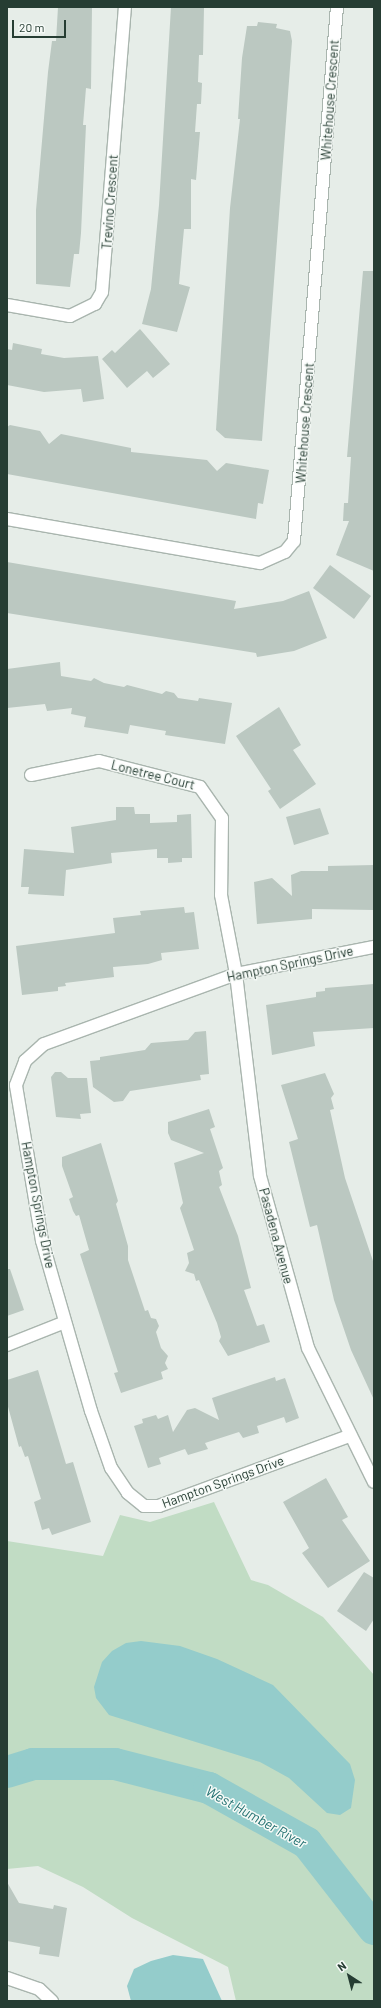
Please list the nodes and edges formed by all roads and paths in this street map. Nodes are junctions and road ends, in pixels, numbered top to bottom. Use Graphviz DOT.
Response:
graph roads {
  1 [pos="125,7"];
  2 [pos="337,7"];
  3 [pos="7,305"];
  4 [pos="7,519"];
  5 [pos="31,775"];
  6 [pos="374,947"];
  7 [pos="236,974"];
  8 [pos="65,1322"];
  9 [pos="7,1345"];
  10 [pos="349,1436"];
  11 [pos="374,1482"];
  12 [pos="7,1978"];
  13 [pos="52,2001"];
  1 -- 3 [label="street, Trevino Crescent"];
  2 -- 4 [label="street, Whitehouse Crescent"];
  5 -- 7 [label="street, Lonetree Court"];
  6 -- 7 [label="street, Hampton Springs Drive"];
  7 -- 8 [label="street, Hampton Springs Drive"];
  7 -- 10 [label="street, Pasadena Avenue"];
  8 -- 9 [label="street"];
  8 -- 10 [label="street, Hampton Springs Drive"];
  10 -- 11 [label="street, Pasadena Avenue"];
  12 -- 13 [label="street"];
}
